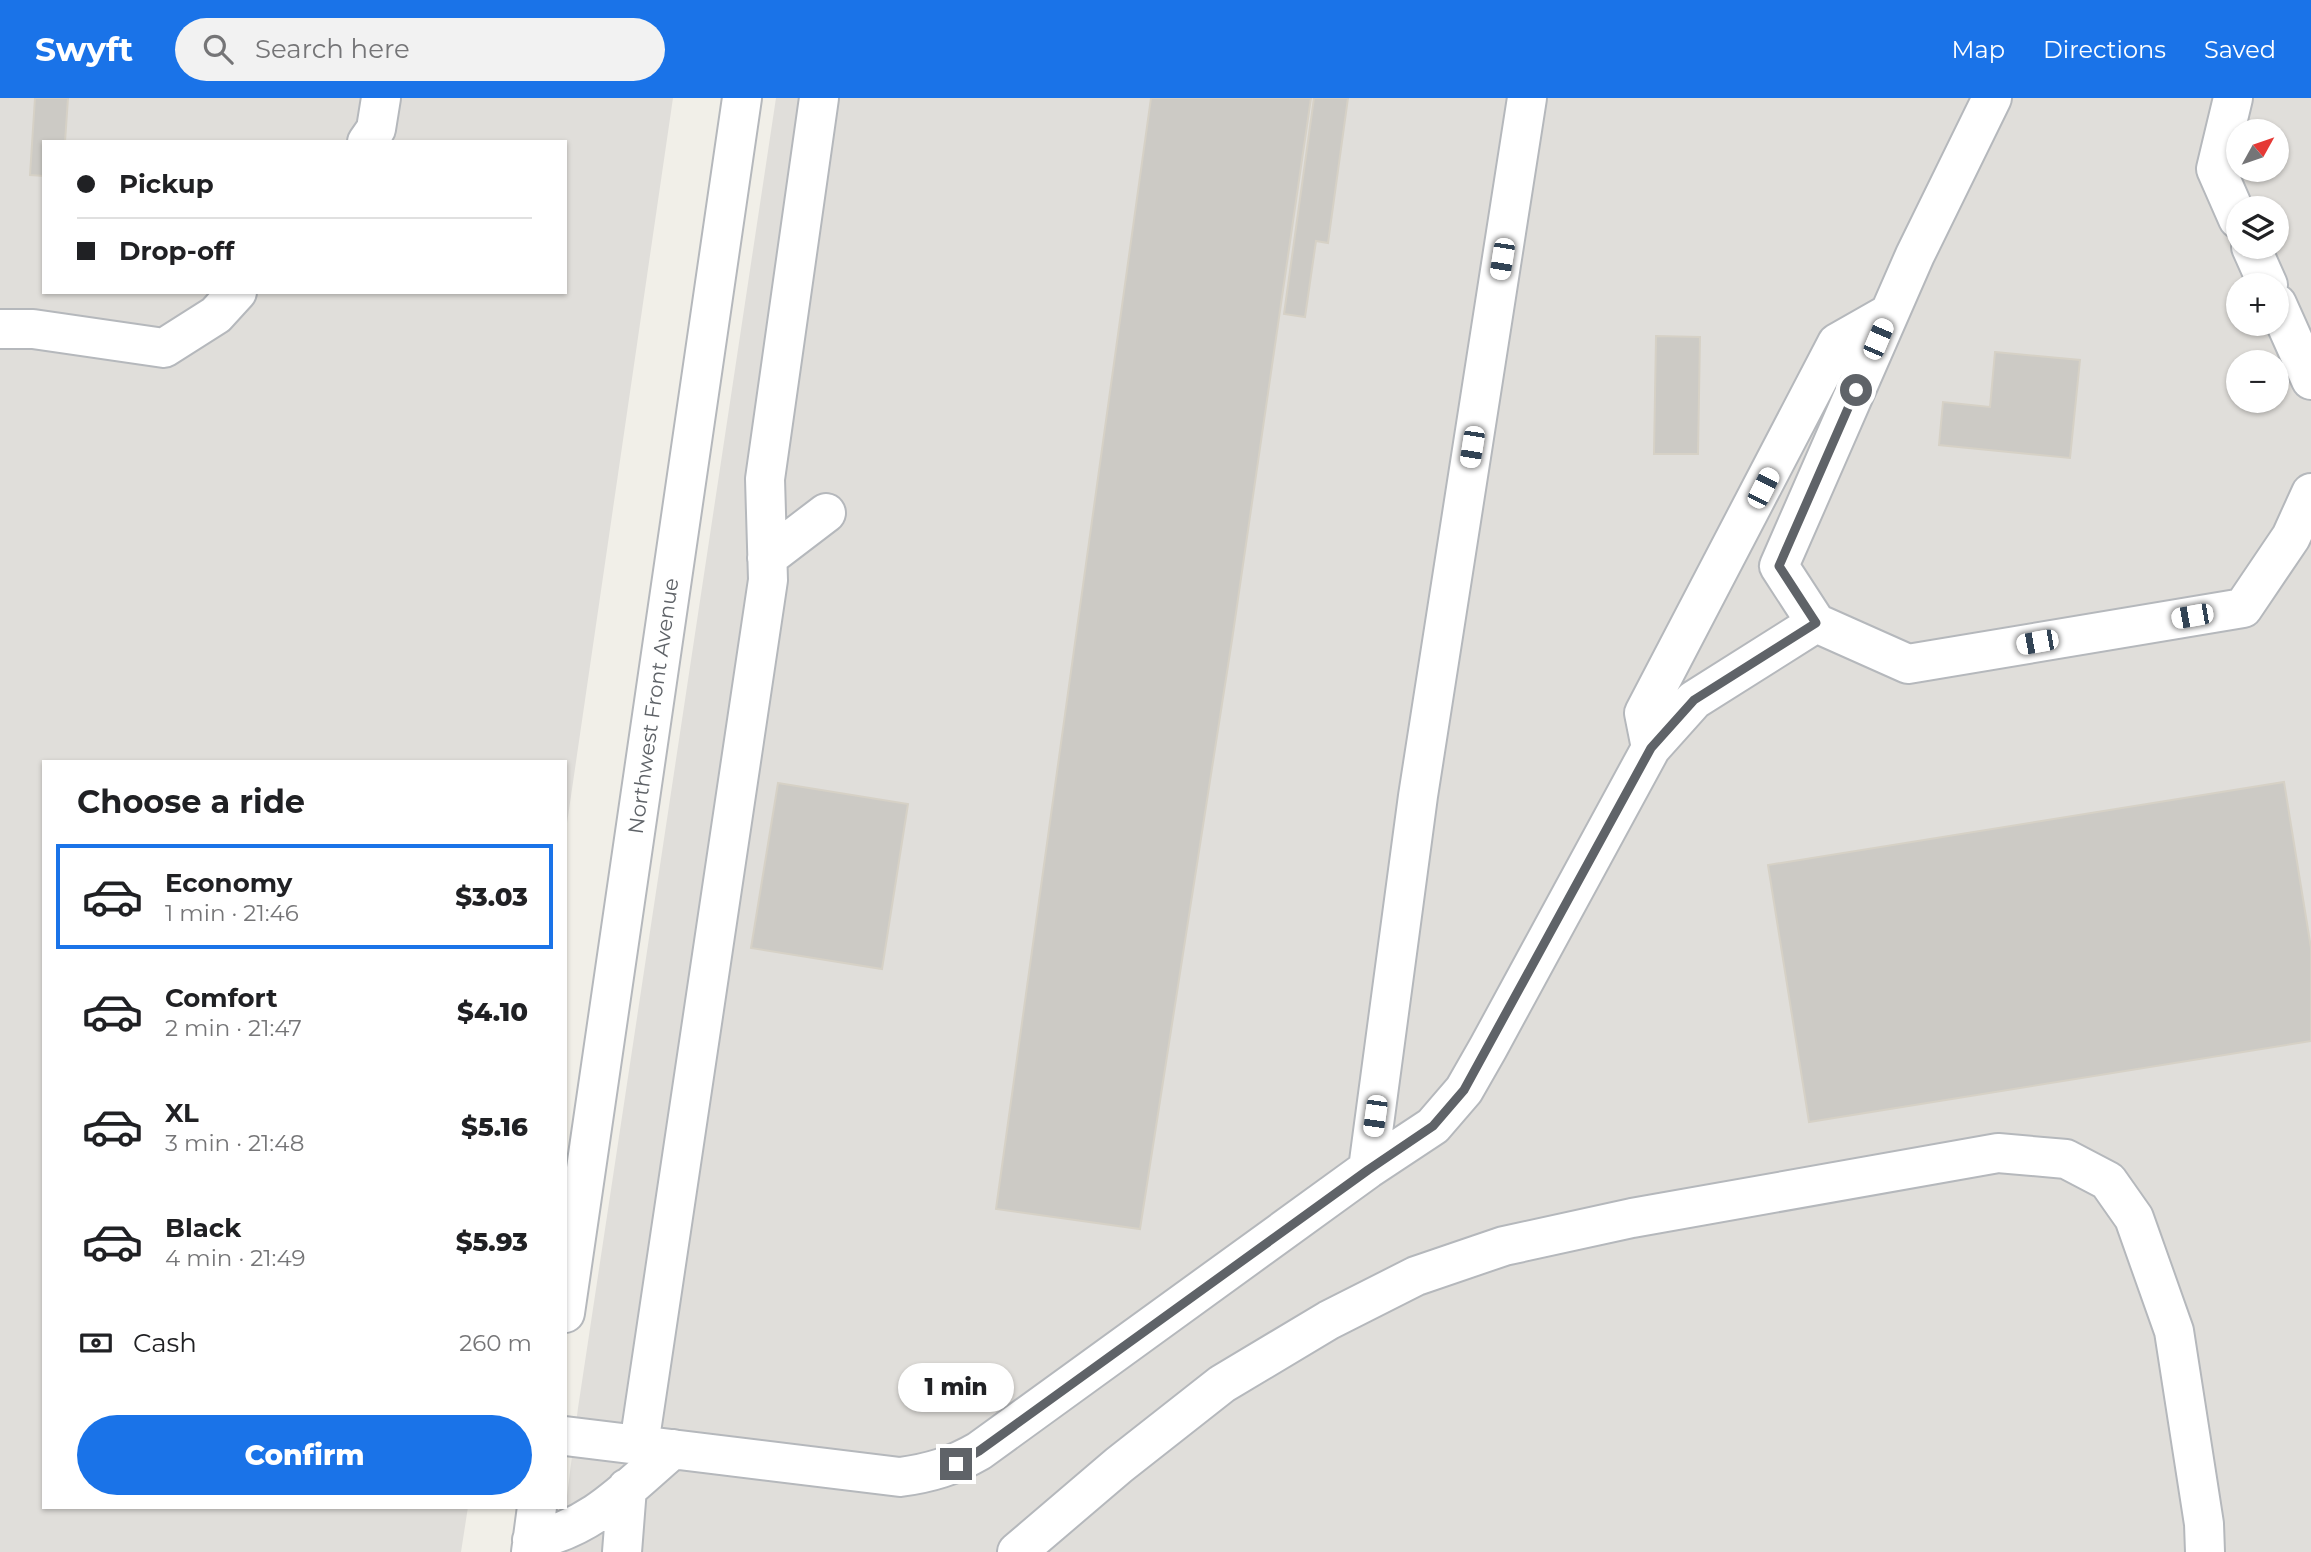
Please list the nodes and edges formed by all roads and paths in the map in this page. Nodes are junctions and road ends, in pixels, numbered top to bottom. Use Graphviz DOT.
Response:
graph roads {
  1 [pos="381,98"];
  2 [pos="742,98"];
  3 [pos="819,98"];
  4 [pos="1527,98"];
  5 [pos="1992,98"];
  6 [pos="2233,98"];
  7 [pos="368,140"];
  8 [pos="2228,196"];
  9 [pos="235,294"];
  10 [pos="1888,314"];
  11 [pos="0,330"];
  12 [pos="2289,331"];
  13 [pos="2311,380"];
  14 [pos="2311,493"];
  15 [pos="827,513"];
  16 [pos="767,558"];
  17 [pos="1816,623"];
  18 [pos="1651,748"];
  19 [pos="1368,1170"];
  20 [pos="567,1299"];
  21 [pos="567,1436"];
  22 [pos="656,1447"];
  23 [pos="627,1488"];
  24 [pos="533,1533"];
  25 [pos="622,1552"];
  26 [pos="1017,1552"];
  27 [pos="2205,1552"];
  1 -- 7 [label="street"];
  2 -- 20 [label="street, Northwest Front Avenue"];
  3 -- 16 [label="street"];
  4 -- 19 [label="street"];
  5 -- 10 [label="street"];
  6 -- 8 [label="street"];
  9 -- 11 [label="street"];
  10 -- 17 [label="street"];
  10 -- 18 [label="street"];
  12 -- 13 [label="street"];
  14 -- 17 [label="street"];
  15 -- 16 [label="street"];
  16 -- 22 [label="street"];
  17 -- 18 [label="street"];
  18 -- 19 [label="street"];
  19 -- 22 [label="street"];
  21 -- 22 [label="street"];
  22 -- 23 [label="street"];
  23 -- 24 [label="street"];
  23 -- 25 [label="street"];
  26 -- 27 [label="street"];
}
